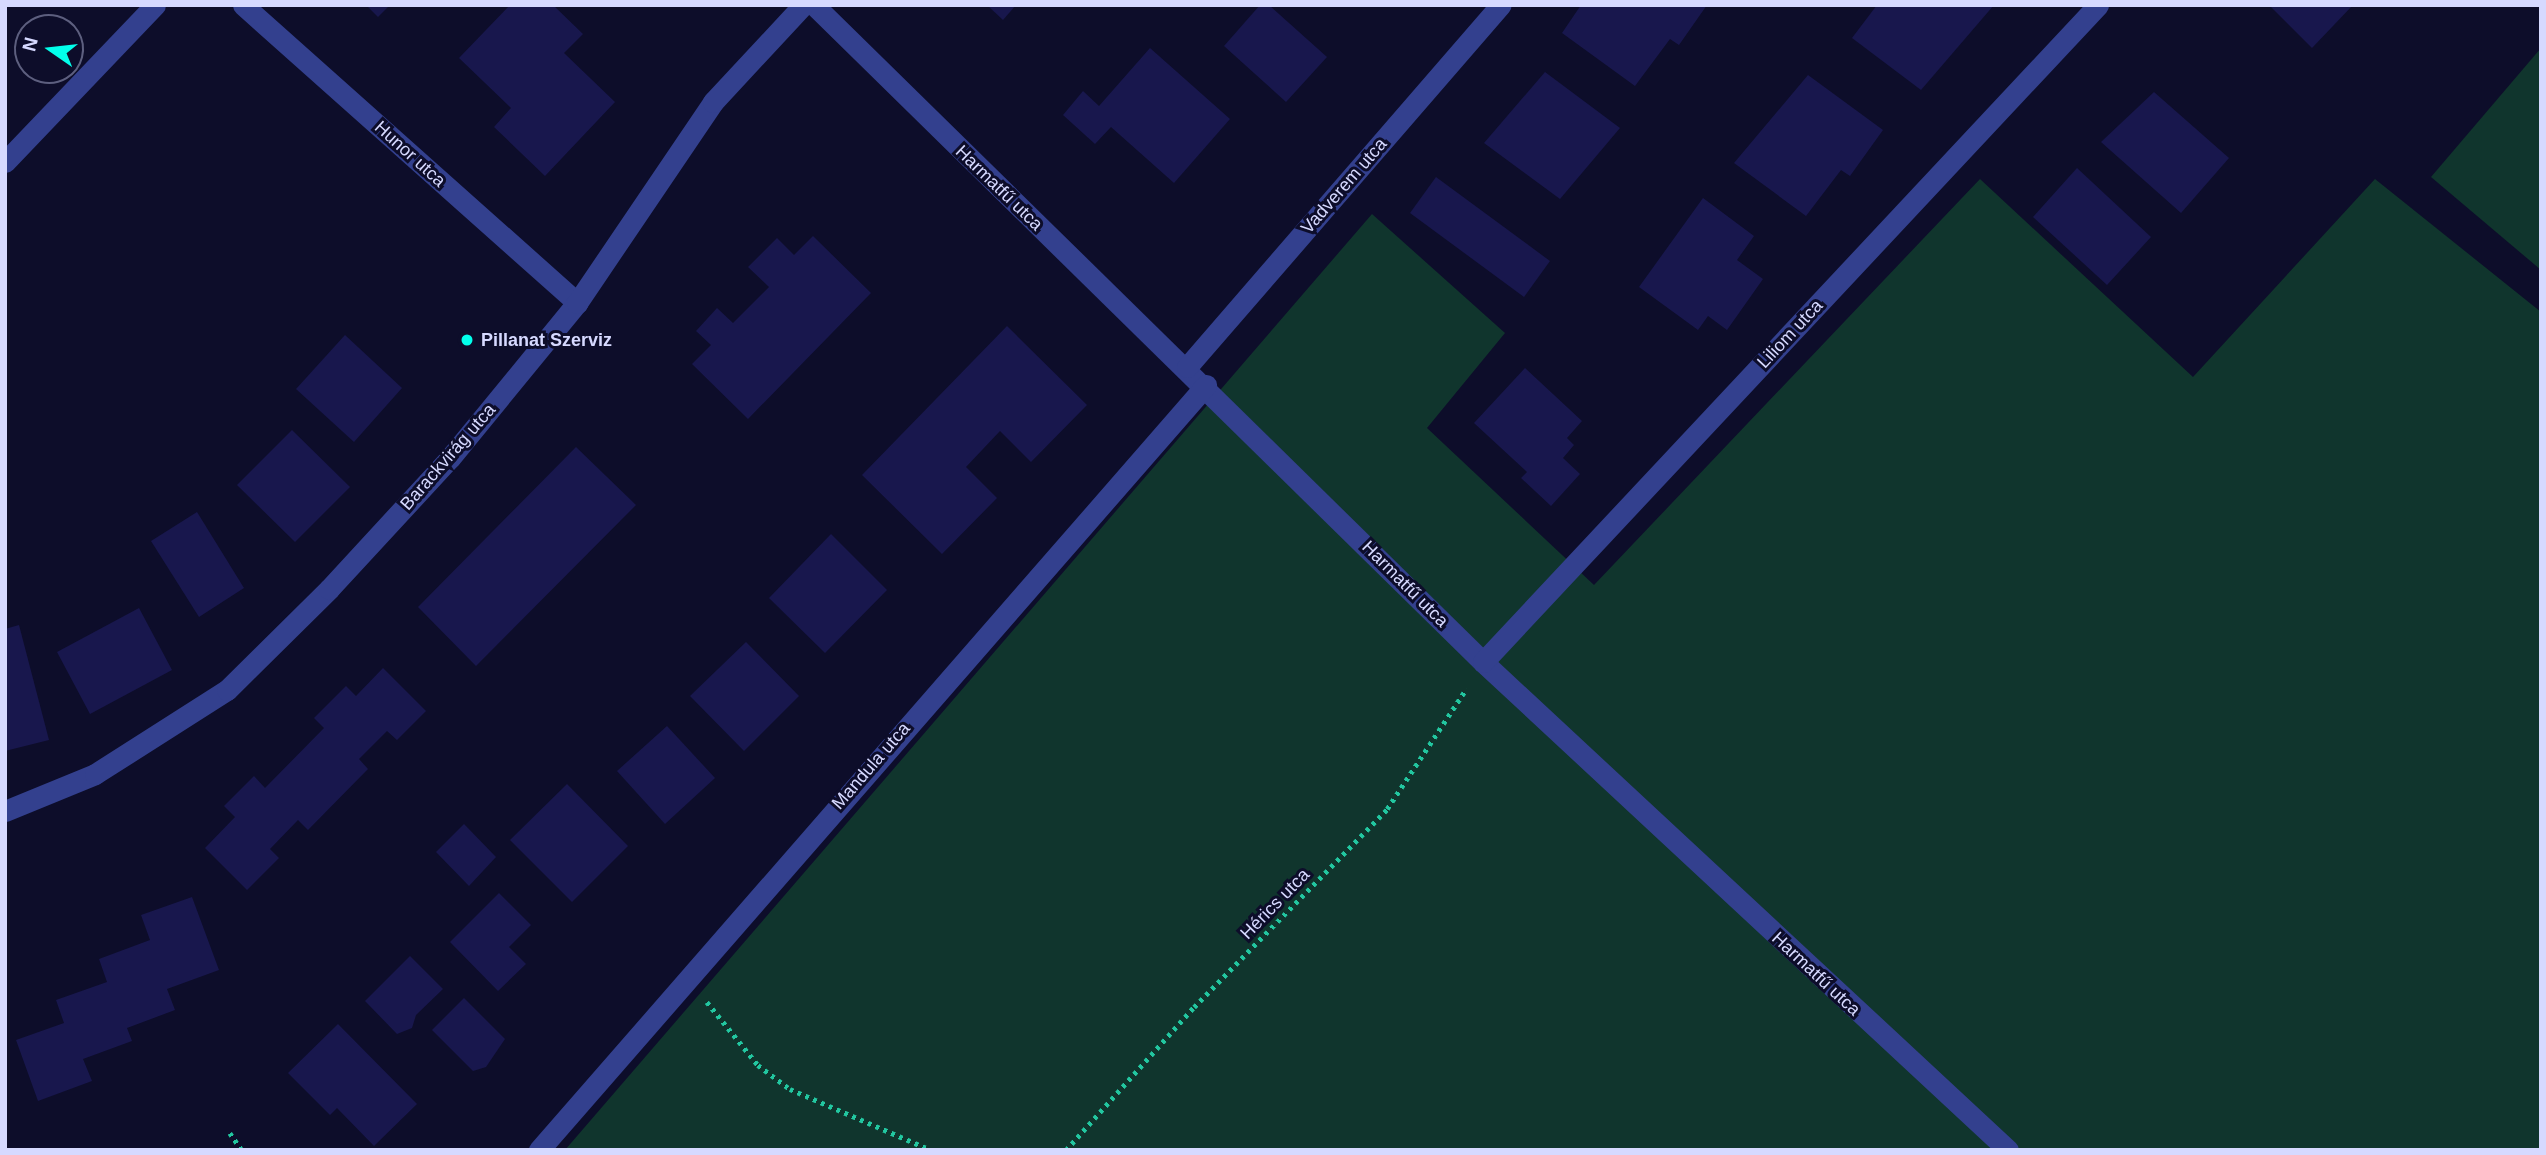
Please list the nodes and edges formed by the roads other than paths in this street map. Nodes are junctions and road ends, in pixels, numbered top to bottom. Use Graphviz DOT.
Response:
graph roads {
  1 [pos="155,5"];
  2 [pos="243,5"];
  3 [pos="803,5"];
  4 [pos="814,5"];
  5 [pos="1501,5"];
  6 [pos="2098,5"];
  7 [pos="5,162"];
  8 [pos="577,303"];
  9 [pos="1187,367"];
  10 [pos="1206,385"];
  11 [pos="1483,662"];
  12 [pos="5,811"];
  13 [pos="539,1150"];
  14 [pos="2008,1150"];
  1 -- 7 [label="street"];
  2 -- 8 [label="street, Hunor utca"];
  3 -- 8 [label="street, Barackvirág utca"];
  4 -- 9 [label="street, Harmatfű utca"];
  5 -- 9 [label="street, Vadverem utca"];
  6 -- 11 [label="street, Liliom utca"];
  8 -- 12 [label="street, Barackvirág utca"];
  9 -- 10 [label="street, Harmatfű utca"];
  10 -- 11 [label="street, Harmatfű utca"];
  10 -- 13 [label="street, Mandula utca"];
  11 -- 14 [label="street, Harmatfű utca"];
}
